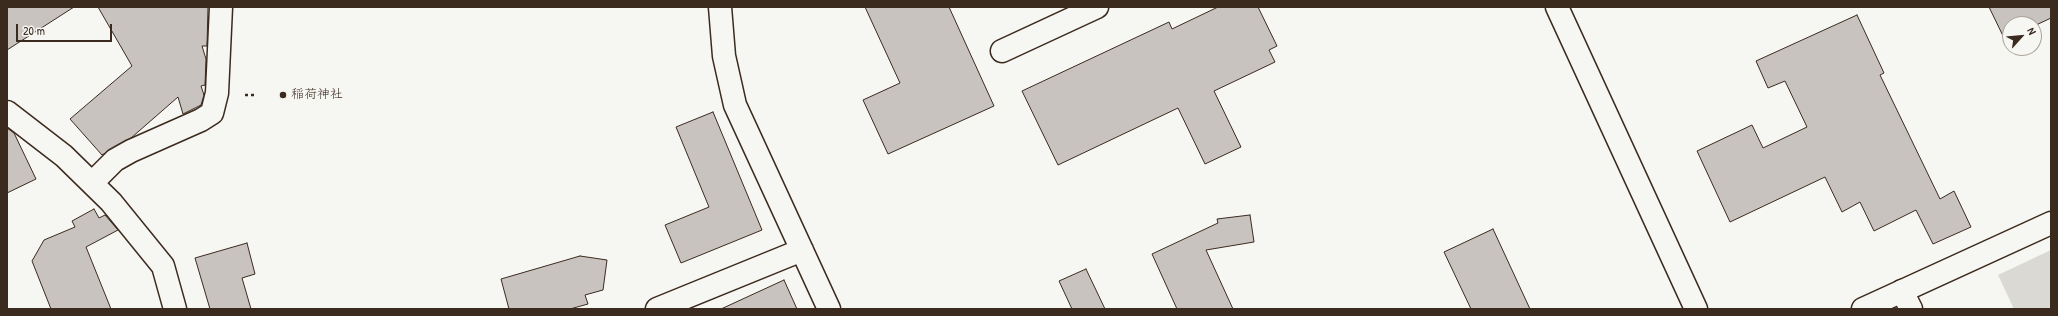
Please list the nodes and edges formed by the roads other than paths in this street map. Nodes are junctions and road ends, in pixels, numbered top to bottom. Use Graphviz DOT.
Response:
graph roads {
  1 [pos="221,7"];
  2 [pos="720,7"];
  3 [pos="1097,7"];
  4 [pos="1557,7"];
  5 [pos="1002,51"];
  6 [pos="7,112"];
  7 [pos="92,183"];
  8 [pos="2051,223"];
  9 [pos="802,250"];
  10 [pos="1907,300"];
  11 [pos="176,309"];
  12 [pos="657,309"];
  13 [pos="829,309"];
  14 [pos="1696,309"];
  15 [pos="1863,309"];
  1 -- 7 [label="street"];
  2 -- 9 [label="street"];
  3 -- 5 [label="street"];
  4 -- 14 [label="street"];
  6 -- 7 [label="street"];
  7 -- 11 [label="street"];
  8 -- 10 [label="street"];
  9 -- 12 [label="street"];
  9 -- 13 [label="street"];
  10 -- 15 [label="street"];
}
